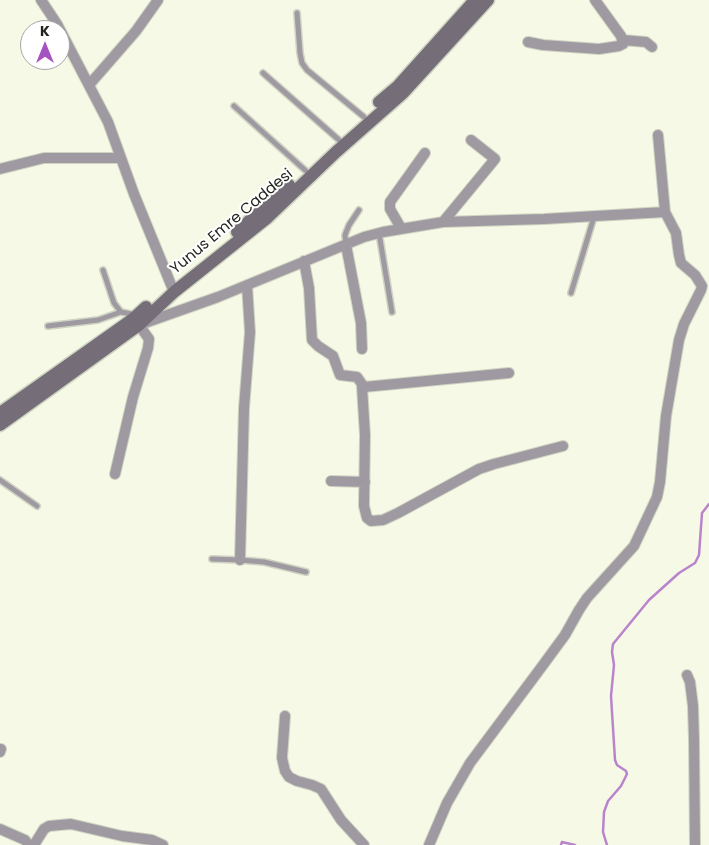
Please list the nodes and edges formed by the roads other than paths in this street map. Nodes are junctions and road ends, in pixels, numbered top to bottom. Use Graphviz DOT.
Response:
graph roads {
  1 [pos="41,0"];
  2 [pos="158,0"];
  3 [pos="475,0"];
  4 [pos="488,0"];
  5 [pos="595,0"];
  6 [pos="297,13"];
  7 [pos="623,40"];
  8 [pos="528,42"];
  9 [pos="652,47"];
  10 [pos="263,73"];
  11 [pos="89,85"];
  12 [pos="234,106"];
  13 [pos="364,117"];
  14 [pos="658,135"];
  15 [pos="339,140"];
  16 [pos="471,140"];
  17 [pos="425,153"];
  18 [pos="121,158"];
  19 [pos="0,169"];
  20 [pos="306,171"];
  21 [pos="359,210"];
  22 [pos="665,212"];
  23 [pos="594,217"];
  24 [pos="443,222"];
  25 [pos="401,228"];
  26 [pos="379,233"];
  27 [pos="346,245"];
  28 [pos="304,261"];
  29 [pos="103,270"];
  30 [pos="247,285"];
  31 [pos="173,289"];
  32 [pos="571,293"];
  33 [pos="121,312"];
  34 [pos="392,312"];
  35 [pos="138,320"];
  36 [pos="48,326"];
  37 [pos="362,349"];
  38 [pos="509,373"];
  39 [pos="362,387"];
  40 [pos="0,413"];
  41 [pos="0,425"];
  42 [pos="564,446"];
  43 [pos="114,474"];
  44 [pos="0,480"];
  45 [pos="331,481"];
  46 [pos="365,482"];
  47 [pos="37,506"];
  48 [pos="212,559"];
  49 [pos="240,560"];
  50 [pos="306,572"];
  51 [pos="687,675"];
  52 [pos="285,716"];
  53 [pos="0,829"];
  54 [pos="29,845"];
  55 [pos="34,845"];
  56 [pos="163,845"];
  57 [pos="364,845"];
  58 [pos="429,845"];
  59 [pos="695,845"];
  1 -- 11 [label="street"];
  2 -- 11 [label="street"];
  3 -- 13 [label="street, Yunus Emre Caddesi"];
  4 -- 31 [label="street, Yunus Emre Caddesi"];
  5 -- 7 [label="street"];
  6 -- 13 [label="lane"];
  7 -- 8 [label="street"];
  7 -- 9 [label="street"];
  10 -- 15 [label="lane"];
  11 -- 18 [label="street"];
  12 -- 20 [label="lane"];
  13 -- 15 [label="street, Yunus Emre Caddesi"];
  14 -- 22 [label="street"];
  15 -- 20 [label="street, Yunus Emre Caddesi"];
  16 -- 24 [label="street"];
  17 -- 25 [label="street"];
  18 -- 19 [label="street"];
  18 -- 31 [label="street"];
  20 -- 31 [label="street, Yunus Emre Caddesi"];
  21 -- 27 [label="lane"];
  22 -- 23 [label="street"];
  22 -- 58 [label="street"];
  23 -- 24 [label="street"];
  23 -- 32 [label="lane"];
  24 -- 25 [label="street"];
  25 -- 26 [label="street"];
  26 -- 27 [label="street"];
  26 -- 34 [label="lane"];
  27 -- 28 [label="street"];
  27 -- 37 [label="street"];
  28 -- 30 [label="street"];
  28 -- 39 [label="street"];
  29 -- 33 [label="lane"];
  30 -- 35 [label="street"];
  30 -- 49 [label="street"];
  31 -- 35 [label="street, Yunus Emre Caddesi"];
  33 -- 35 [label="lane"];
  33 -- 36 [label="lane"];
  35 -- 40 [label="street, Yunus Emre Caddesi"];
  35 -- 41 [label="street, Yunus Emre Caddesi"];
  35 -- 43 [label="street"];
  38 -- 39 [label="street"];
  39 -- 46 [label="street"];
  42 -- 46 [label="street"];
  44 -- 47 [label="lane"];
  45 -- 46 [label="street"];
  48 -- 49 [label="lane"];
  49 -- 50 [label="lane"];
  51 -- 59 [label="street"];
  52 -- 57 [label="street"];
  53 -- 54 [label="street"];
  55 -- 56 [label="street"];
}
